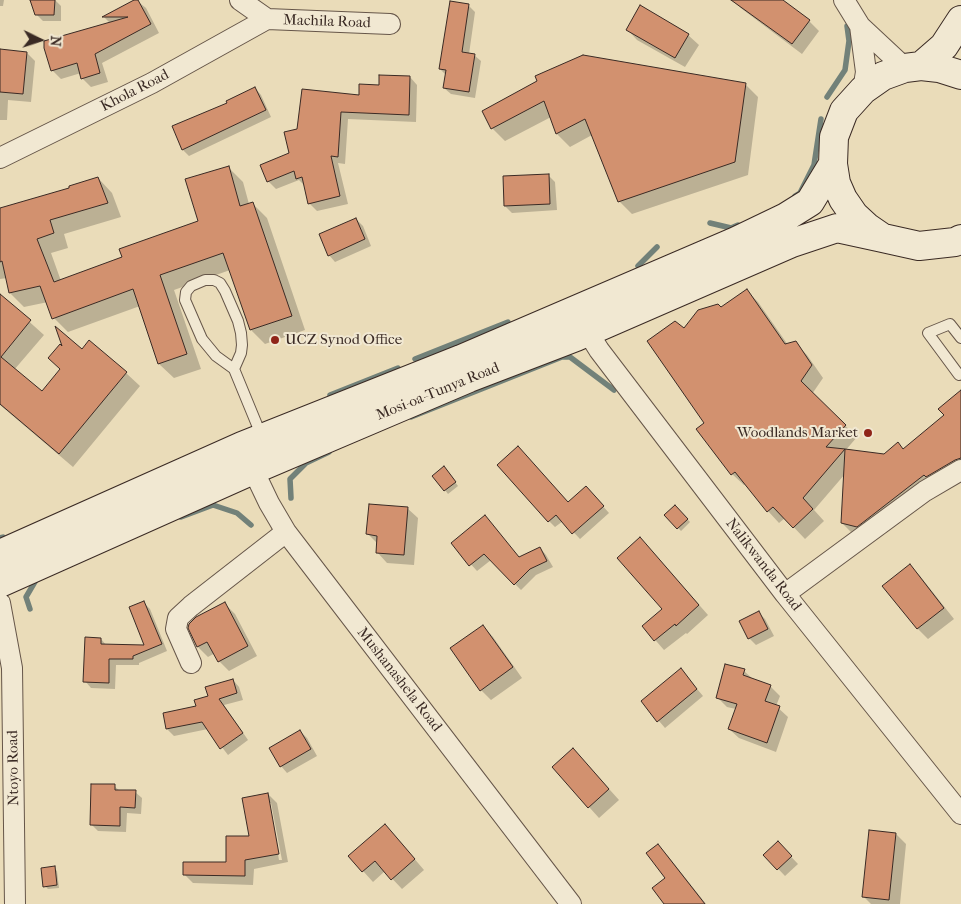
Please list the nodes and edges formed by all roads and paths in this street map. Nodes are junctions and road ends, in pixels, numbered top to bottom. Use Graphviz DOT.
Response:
graph roads {
  1 [pos="240,0"];
  2 [pos="844,0"];
  3 [pos="267,19"];
  4 [pos="961,20"];
  5 [pos="390,24"];
  6 [pos="860,26"];
  7 [pos="913,67"];
  8 [pos="961,75"];
  9 [pos="863,90"];
  10 [pos="0,158"];
  11 [pos="833,164"];
  12 [pos="883,238"];
  13 [pos="959,243"];
  14 [pos="581,320"];
  15 [pos="961,338"];
  16 [pos="234,369"];
  17 [pos="959,375"];
  18 [pos="253,451"];
  19 [pos="961,470"];
  20 [pos="286,532"];
  21 [pos="0,554"];
  22 [pos="0,583"];
  23 [pos="785,594"];
  24 [pos="0,603"];
  25 [pos="191,663"];
  26 [pos="961,814"];
  27 [pos="15,904"];
  28 [pos="571,904"];
  1 -- 3 [label="street, Machila Road"];
  2 -- 6 [label="street"];
  3 -- 5 [label="street, Machila Road"];
  3 -- 10 [label="street, Khola Road"];
  4 -- 7 [label="main road"];
  6 -- 7 [label="street"];
  6 -- 9 [label="street"];
  7 -- 8 [label="main road"];
  7 -- 9 [label="main road"];
  9 -- 11 [label="main road"];
  11 -- 12 [label="main road"];
  11 -- 14 [label="main road, Mosi-oa-Tunya Road"];
  12 -- 13 [label="main road, Mosi-oa-Tunya Road"];
  12 -- 14 [label="main road, Mosi-oa-Tunya Road"];
  14 -- 18 [label="main road, Mosi-oa-Tunya Road"];
  14 -- 23 [label="street, Nalikwanda Road"];
  15 -- 17 [label="lane"];
  16 -- 16 [label="lane"];
  16 -- 18 [label="lane"];
  18 -- 20 [label="street, Mushanashela Road"];
  18 -- 21 [label="main road, Mosi-oa-Tunya Road"];
  18 -- 22 [label="main road, Mosi-oa-Tunya Road"];
  19 -- 23 [label="street"];
  20 -- 25 [label="street"];
  20 -- 28 [label="street, Mushanashela Road"];
  23 -- 26 [label="street, Nalikwanda Road"];
  24 -- 27 [label="street, Ntoyo Road"];
}
